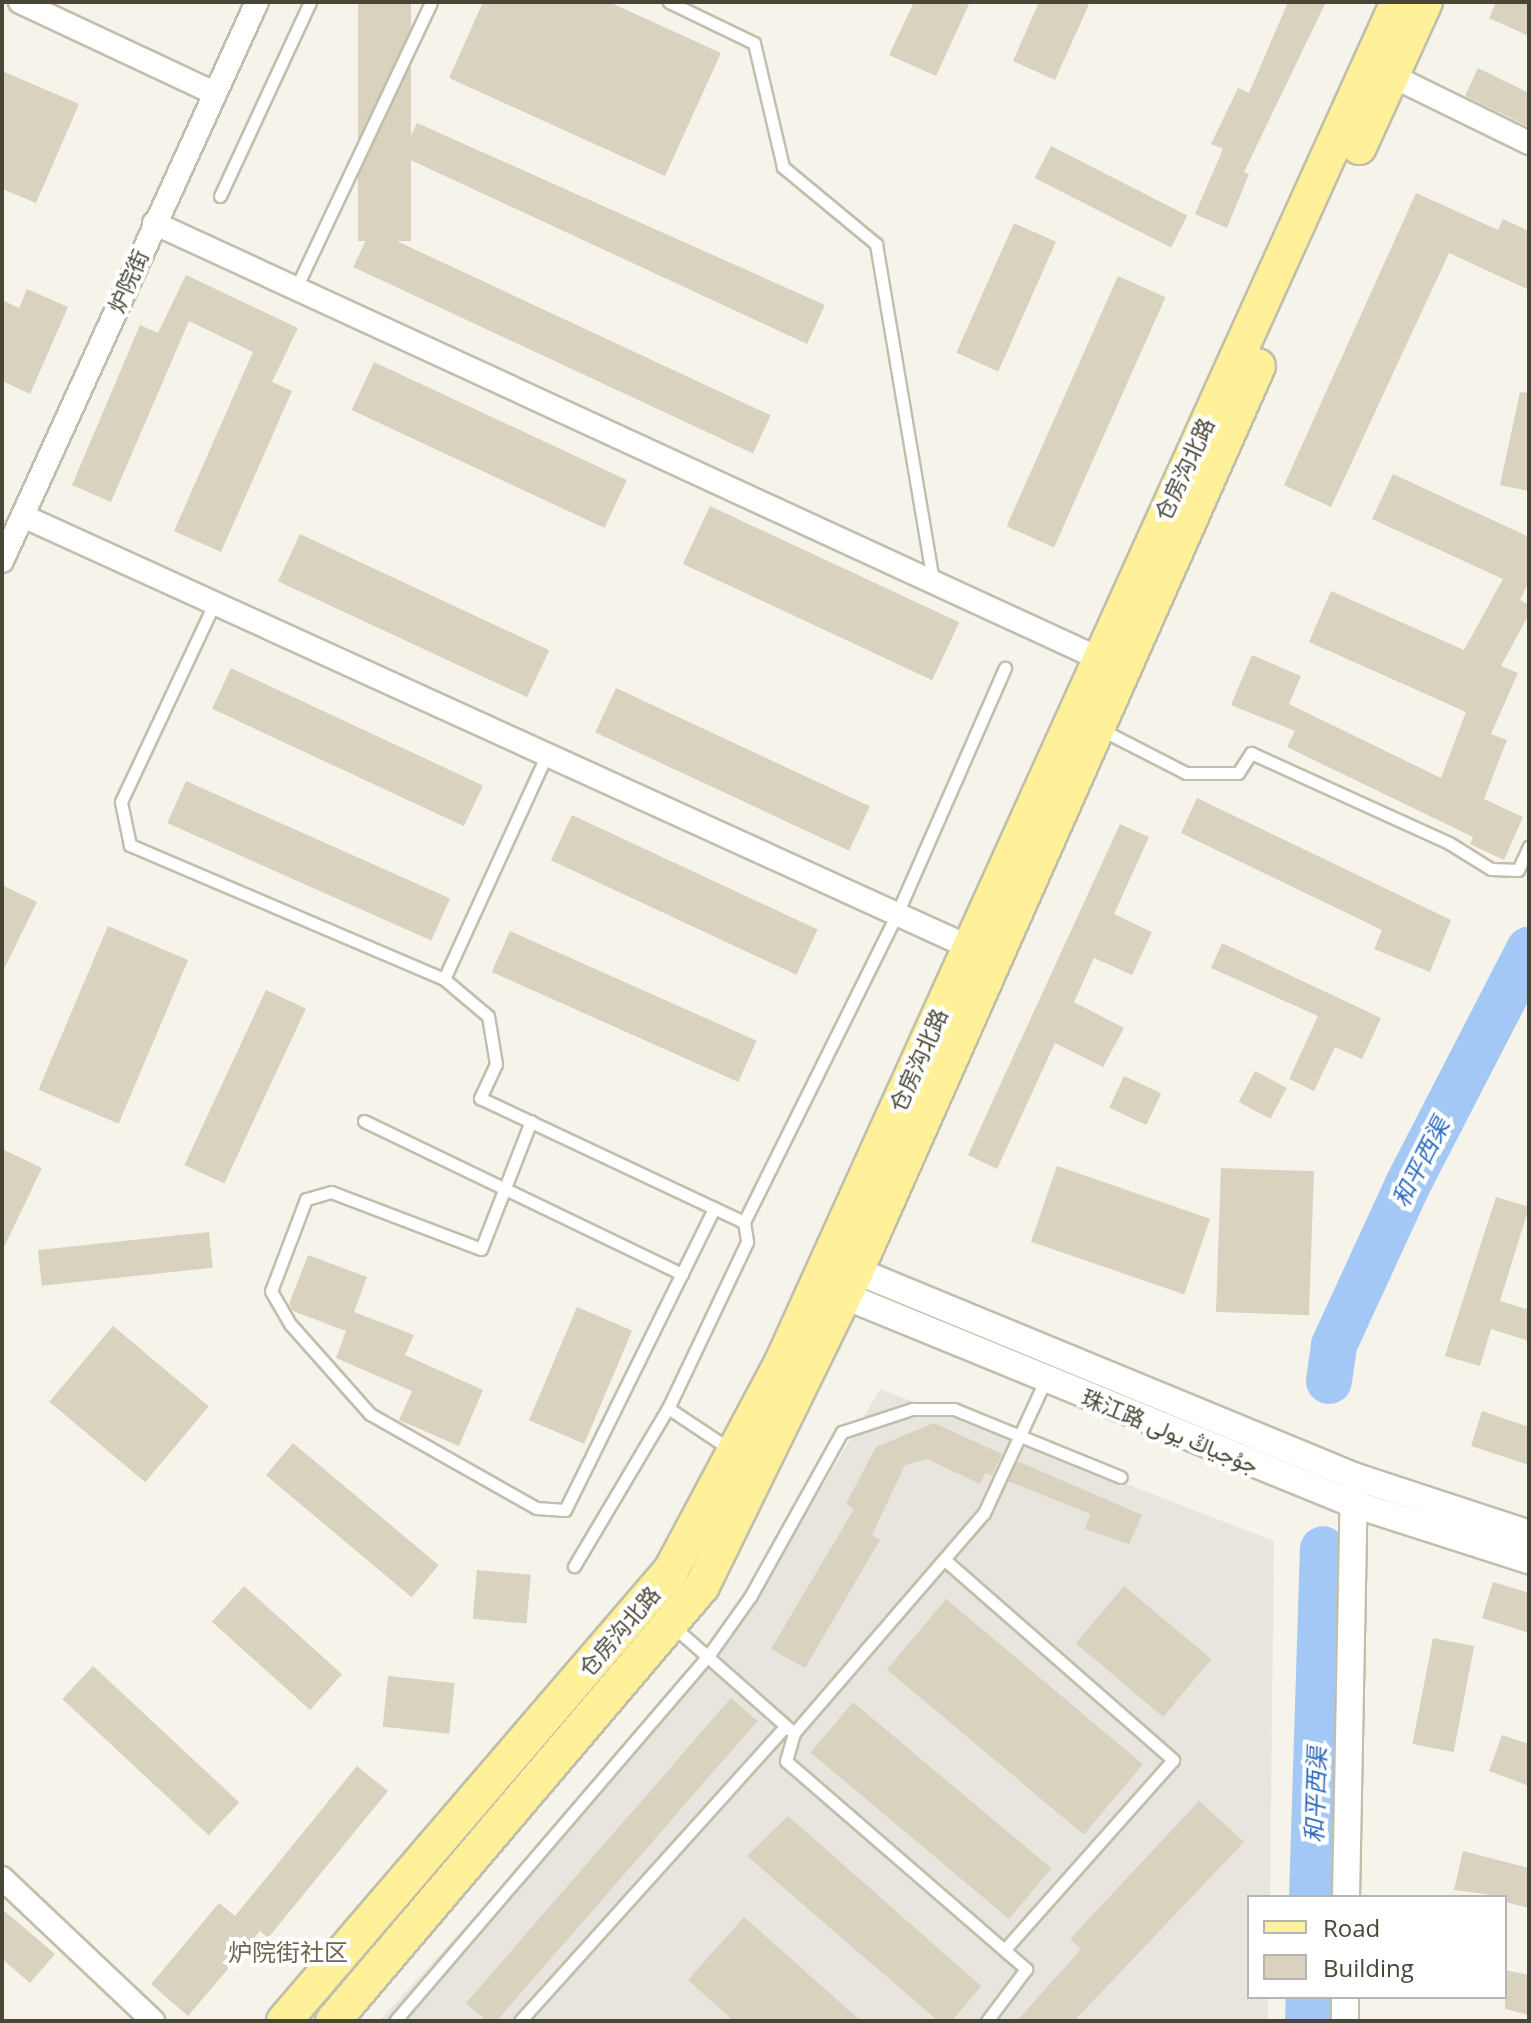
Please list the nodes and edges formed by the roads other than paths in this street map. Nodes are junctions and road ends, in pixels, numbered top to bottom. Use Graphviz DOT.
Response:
graph roads {
  1 [pos="20,2"];
  2 [pos="257,2"];
  3 [pos="310,2"];
  4 [pos="431,2"];
  5 [pos="669,2"];
  6 [pos="1398,2"];
  7 [pos="1425,2"];
  8 [pos="1381,70"];
  9 [pos="214,93"];
  10 [pos="1529,143"];
  11 [pos="220,196"];
  12 [pos="154,223"];
  13 [pos="296,288"];
  14 [pos="23,516"];
  15 [pos="2,561"];
  16 [pos="933,581"];
  17 [pos="215,601"];
  18 [pos="1110,663"];
  19 [pos="1005,668"];
  20 [pos="1095,726"];
  21 [pos="547,753"];
  22 [pos="1529,846"];
  23 [pos="896,916"];
  24 [pos="969,947"];
  25 [pos="444,979"];
  26 [pos="364,1121"];
  27 [pos="531,1121"];
  28 [pos="504,1189"];
  29 [pos="714,1208"];
  30 [pos="744,1222"];
  31 [pos="682,1274"];
  32 [pos="836,1278"];
  33 [pos="1045,1381"];
  34 [pos="668,1408"];
  35 [pos="1019,1437"];
  36 [pos="734,1452"];
  37 [pos="1121,1477"];
  38 [pos="1356,1477"];
  39 [pos="1351,1503"];
  40 [pos="1529,1534"];
  41 [pos="1529,1560"];
  42 [pos="946,1561"];
  43 [pos="574,1566"];
  44 [pos="671,1624"];
  45 [pos="708,1656"];
  46 [pos="790,1729"];
  47 [pos="2,1878"];
  48 [pos="1346,1895"];
  49 [pos="1005,1949"];
  50 [pos="1345,1999"];
  51 [pos="153,2021"];
  52 [pos="284,2021"];
  53 [pos="333,2021"];
  54 [pos="395,2021"];
  55 [pos="520,2021"];
  56 [pos="987,2021"];
  57 [pos="1345,2021"];
  1 -- 9 [label="street"];
  2 -- 9 [label="street, 炉院街"];
  3 -- 11 [label="lane"];
  4 -- 13 [label="lane"];
  5 -- 16 [label="lane"];
  6 -- 8 [label="main road, 仓房沟北路"];
  7 -- 8 [label="main road, 仓房沟北路"];
  8 -- 10 [label="street"];
  8 -- 18 [label="main road, 仓房沟北路"];
  9 -- 12 [label="street, 炉院街"];
  12 -- 13 [label="street"];
  12 -- 14 [label="street, 炉院街"];
  13 -- 16 [label="street"];
  14 -- 15 [label="street, 炉院街"];
  14 -- 17 [label="street"];
  16 -- 18 [label="street"];
  17 -- 21 [label="street"];
  17 -- 25 [label="lane"];
  18 -- 20 [label="main road, 仓房沟北路"];
  18 -- 24 [label="main road, 仓房沟北路"];
  19 -- 23 [label="lane"];
  20 -- 22 [label="lane"];
  20 -- 32 [label="main road, 仓房沟北路"];
  21 -- 23 [label="street"];
  21 -- 25 [label="lane"];
  23 -- 24 [label="street"];
  23 -- 30 [label="lane"];
  24 -- 32 [label="main road, 仓房沟北路"];
  25 -- 27 [label="lane"];
  26 -- 28 [label="lane"];
  27 -- 28 [label="lane"];
  27 -- 29 [label="lane"];
  28 -- 31 [label="lane"];
  28 -- 31 [label="lane"];
  29 -- 30 [label="lane"];
  29 -- 31 [label="lane"];
  30 -- 34 [label="lane"];
  32 -- 33 [label="street, 珠江路 جۇجياڭ يولى"];
  32 -- 36 [label="main road, 仓房沟北路"];
  32 -- 38 [label="street, 珠江路 جۇجياڭ يولى"];
  32 -- 44 [label="main road, 仓房沟北路"];
  33 -- 35 [label="lane"];
  33 -- 39 [label="street, 珠江路 جۇجياڭ يولى"];
  34 -- 36 [label="lane"];
  34 -- 43 [label="lane"];
  35 -- 37 [label="lane"];
  35 -- 42 [label="lane"];
  35 -- 45 [label="lane"];
  36 -- 52 [label="main road, 仓房沟北路"];
  38 -- 39 [label="street"];
  38 -- 40 [label="street, 珠江路 جۇجياڭ يولى"];
  39 -- 41 [label="street, 珠江路 جۇجياڭ يولى"];
  39 -- 48 [label="street"];
  42 -- 46 [label="lane"];
  42 -- 49 [label="lane"];
  44 -- 45 [label="lane"];
  44 -- 53 [label="main road, 仓房沟北路"];
  45 -- 46 [label="lane"];
  45 -- 54 [label="lane"];
  46 -- 49 [label="lane"];
  46 -- 55 [label="lane"];
  47 -- 51 [label="street"];
  49 -- 56 [label="lane"];
  50 -- 57 [label="street"];
}
